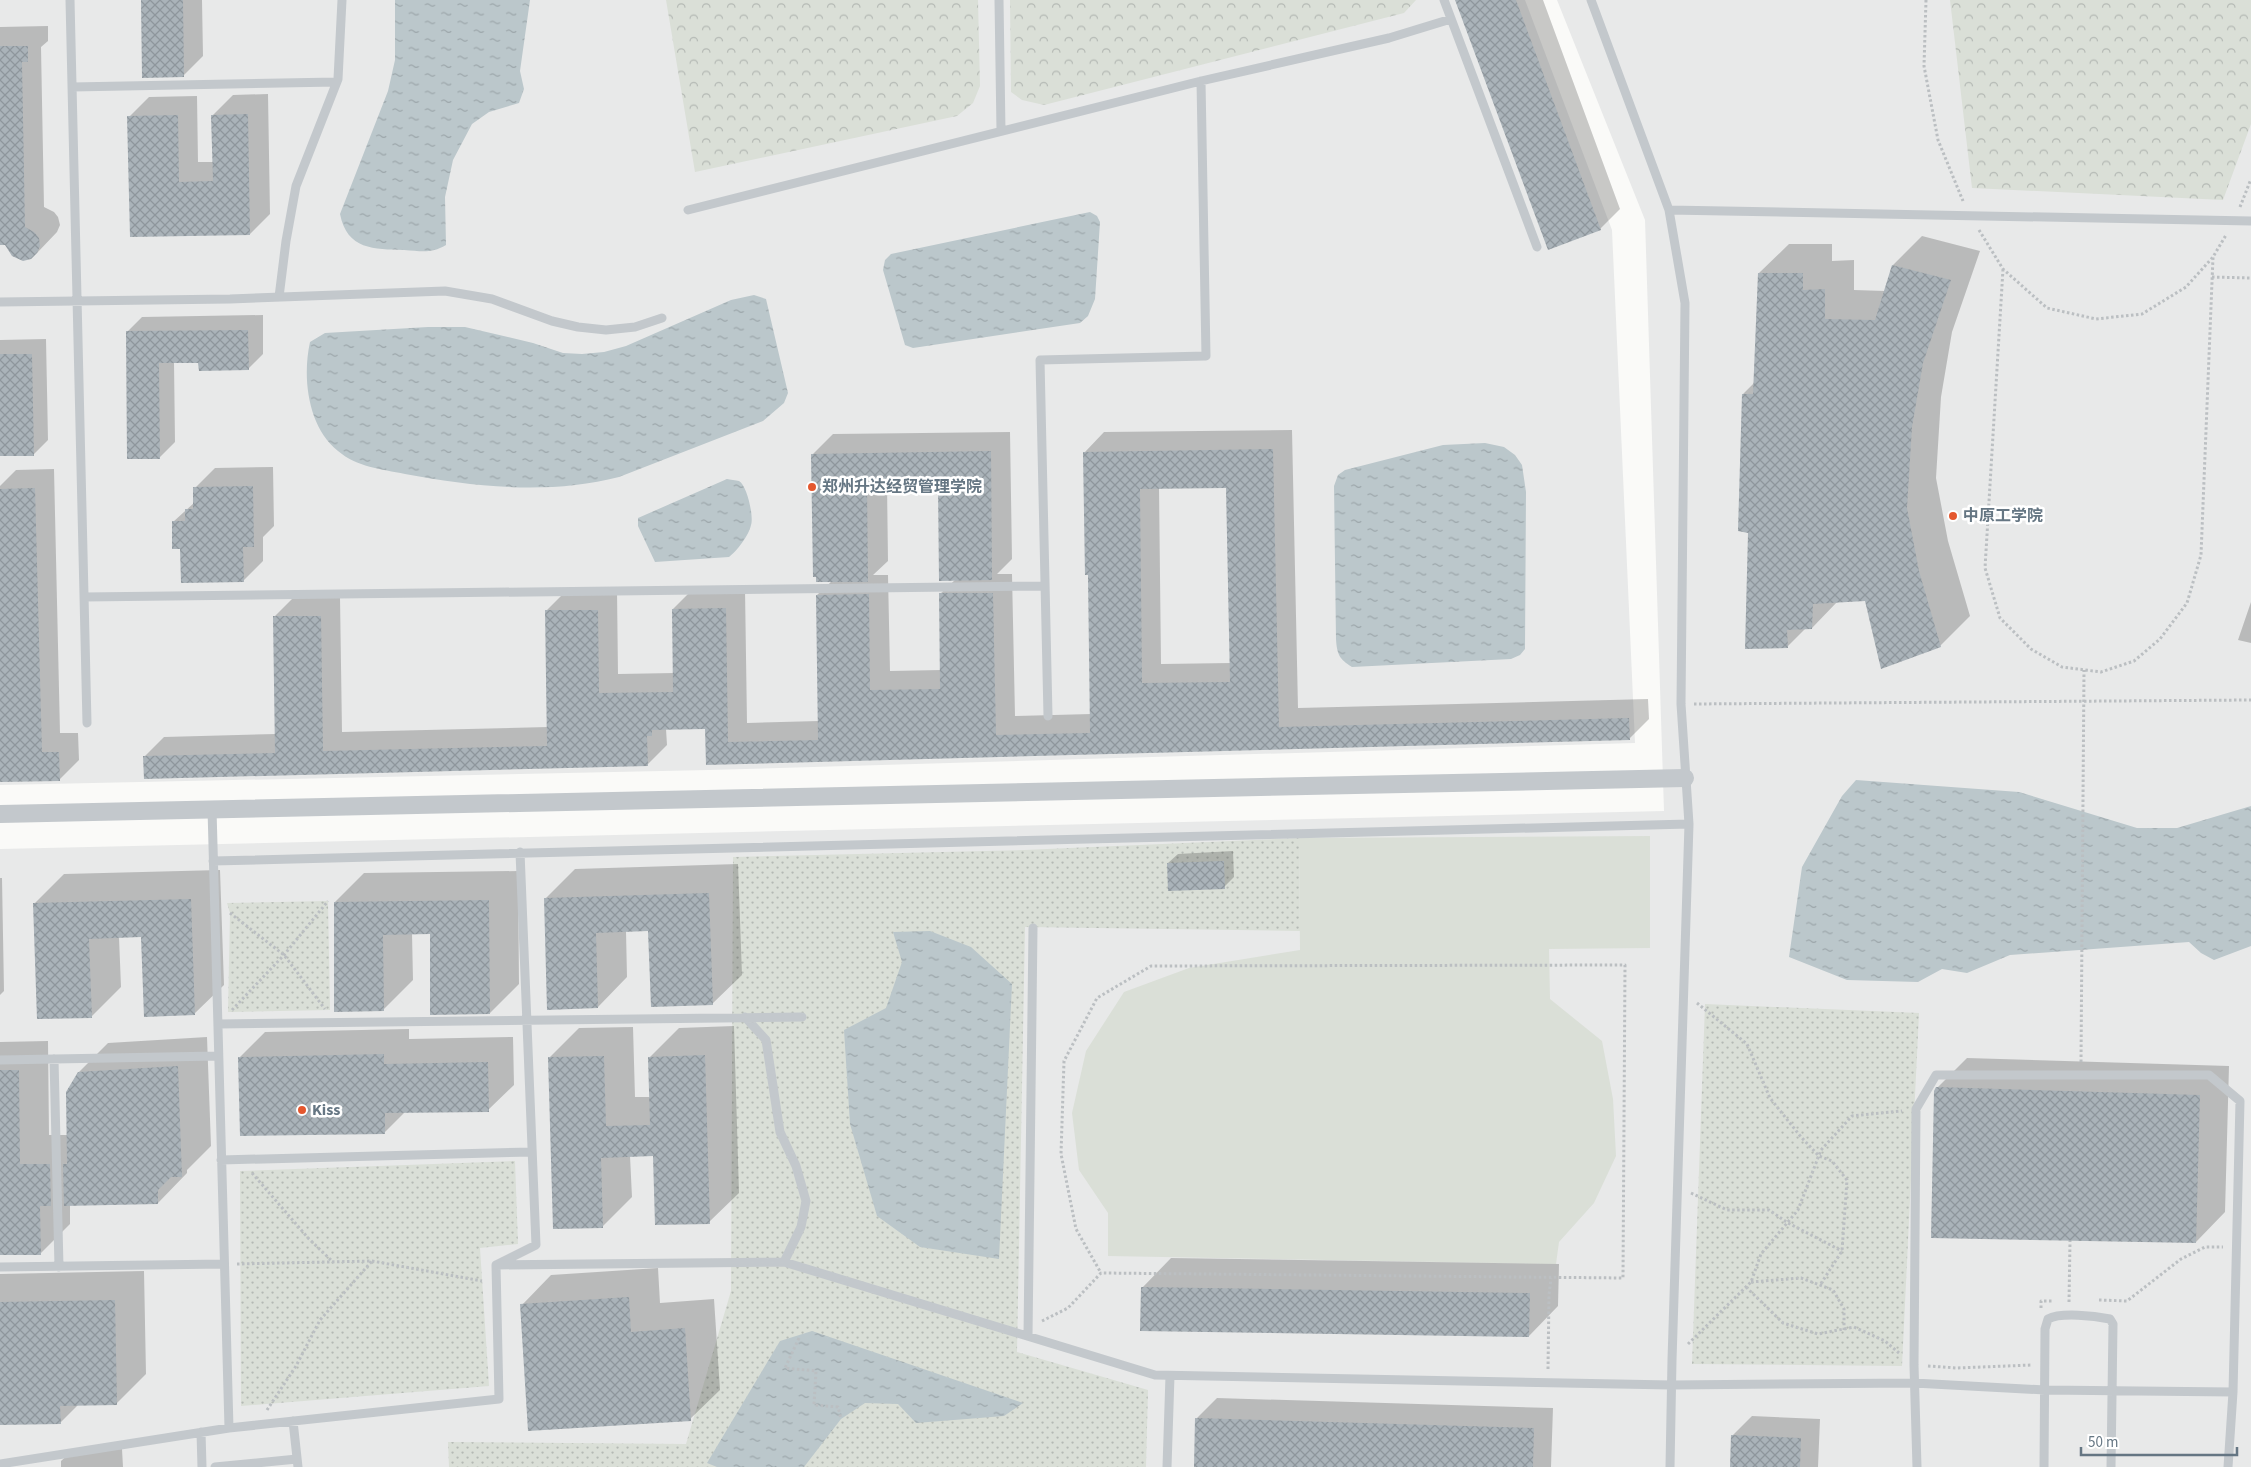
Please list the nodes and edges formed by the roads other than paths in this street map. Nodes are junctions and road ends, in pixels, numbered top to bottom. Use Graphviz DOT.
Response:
graph roads {
  1 [pos="70,0"];
  2 [pos="342,0"];
  3 [pos="999,0"];
  4 [pos="1444,0"];
  5 [pos="1591,0"];
  6 [pos="1451,19"];
  7 [pos="1202,81"];
  8 [pos="336,82"];
  9 [pos="72,87"];
  10 [pos="1001,132"];
  11 [pos="688,210"];
  12 [pos="1669,210"];
  13 [pos="2251,222"];
  14 [pos="1537,247"];
  15 [pos="279,297"];
  16 [pos="77,301"];
  17 [pos="0,302"];
  18 [pos="662,318"];
  19 [pos="1045,586"];
  20 [pos="84,597"];
  21 [pos="1048,716"];
  22 [pos="87,723"];
  23 [pos="1685,778"];
  24 [pos="212,809"];
  25 [pos="0,814"];
  26 [pos="1689,824"];
  27 [pos="520,852"];
  28 [pos="213,860"];
  29 [pos="1033,928"];
  30 [pos="745,1017"];
  31 [pos="802,1017"];
  32 [pos="527,1020"];
  33 [pos="218,1024"];
  34 [pos="218,1056"];
  35 [pos="54,1059"];
  36 [pos="0,1060"];
  37 [pos="532,1152"];
  38 [pos="221,1160"];
  39 [pos="784,1262"];
  40 [pos="224,1264"];
  41 [pos="59,1266"];
  42 [pos="496,1266"];
  43 [pos="0,1267"];
  44 [pos="1028,1332"];
  45 [pos="1170,1376"];
  46 [pos="1914,1383"];
  47 [pos="1671,1385"];
  48 [pos="2045,1390"];
  49 [pos="2112,1390"];
  50 [pos="2233,1392"];
  51 [pos="293,1421"];
  52 [pos="229,1428"];
  53 [pos="201,1432"];
  54 [pos="297,1463"];
  55 [pos="0,1464"];
  56 [pos="202,1467"];
  57 [pos="215,1467"];
  58 [pos="1167,1467"];
  59 [pos="1670,1467"];
  60 [pos="1917,1467"];
  61 [pos="2044,1467"];
  62 [pos="2111,1467"];
  63 [pos="2228,1467"];
  1 -- 9 [label="lane"];
  2 -- 8 [label="lane"];
  3 -- 10 [label="lane"];
  4 -- 6 [label="lane"];
  5 -- 12 [label="lane"];
  6 -- 7 [label="lane"];
  6 -- 14 [label="lane"];
  7 -- 10 [label="lane"];
  7 -- 19 [label="lane"];
  8 -- 9 [label="lane"];
  8 -- 15 [label="lane"];
  9 -- 16 [label="lane"];
  10 -- 11 [label="lane"];
  12 -- 13 [label="lane"];
  12 -- 23 [label="lane"];
  15 -- 16 [label="lane"];
  15 -- 18 [label="lane"];
  16 -- 17 [label="lane"];
  16 -- 20 [label="lane"];
  19 -- 20 [label="lane"];
  19 -- 21 [label="lane"];
  20 -- 22 [label="lane"];
  23 -- 24 [label="street"];
  23 -- 26 [label="lane"];
  24 -- 25 [label="street"];
  24 -- 28 [label="lane"];
  26 -- 27 [label="lane"];
  26 -- 47 [label="lane"];
  27 -- 28 [label="lane"];
  27 -- 32 [label="lane"];
  28 -- 33 [label="lane"];
  29 -- 44 [label="lane"];
  30 -- 31 [label="lane"];
  30 -- 32 [label="lane"];
  30 -- 39 [label="lane"];
  32 -- 33 [label="lane"];
  32 -- 37 [label="lane"];
  33 -- 34 [label="lane"];
  34 -- 35 [label="lane"];
  34 -- 38 [label="lane"];
  35 -- 36 [label="lane"];
  35 -- 41 [label="lane"];
  37 -- 38 [label="lane"];
  37 -- 42 [label="lane"];
  38 -- 40 [label="lane"];
  39 -- 42 [label="lane"];
  39 -- 44 [label="lane"];
  40 -- 41 [label="lane"];
  40 -- 52 [label="lane"];
  41 -- 43 [label="lane"];
  42 -- 51 [label="lane"];
  44 -- 45 [label="lane"];
  45 -- 47 [label="lane"];
  45 -- 58 [label="lane"];
  46 -- 47 [label="lane"];
  46 -- 48 [label="lane"];
  46 -- 50 [label="lane"];
  46 -- 60 [label="lane"];
  47 -- 59 [label="lane"];
  48 -- 49 [label="lane"];
  48 -- 49 [label="lane"];
  48 -- 61 [label="lane"];
  49 -- 50 [label="lane"];
  49 -- 62 [label="lane"];
  50 -- 63 [label="lane"];
  51 -- 52 [label="lane"];
  51 -- 54 [label="lane"];
  52 -- 53 [label="lane"];
  53 -- 55 [label="lane"];
  53 -- 56 [label="lane"];
  54 -- 57 [label="lane"];
}
